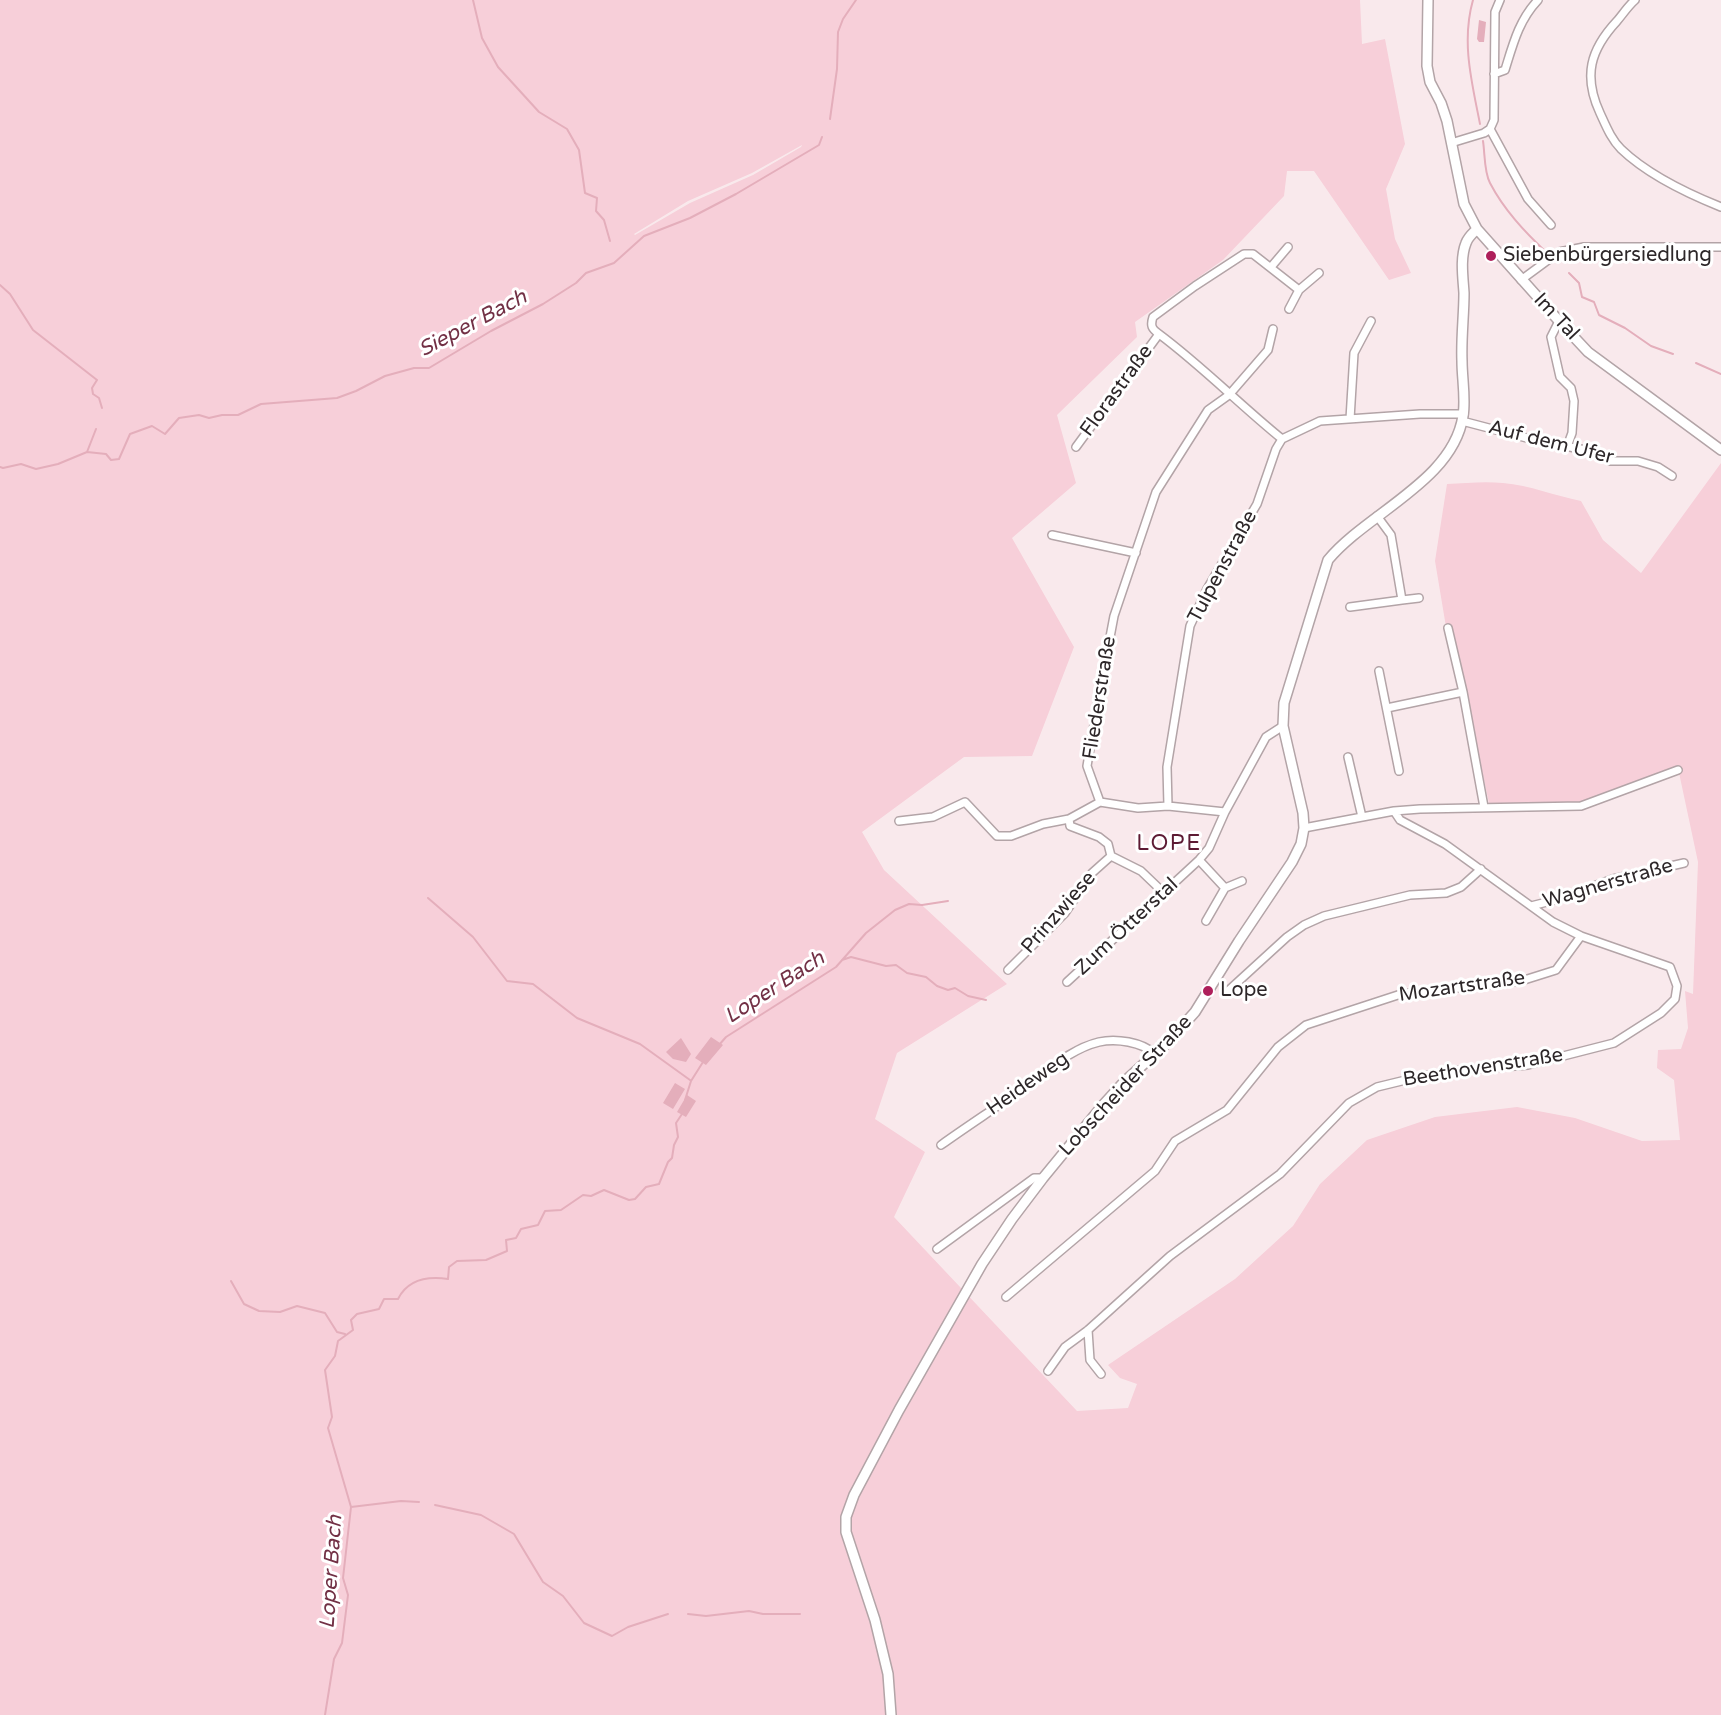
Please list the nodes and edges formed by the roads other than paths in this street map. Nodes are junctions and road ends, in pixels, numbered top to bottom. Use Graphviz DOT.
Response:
graph roads {
  1 [pos="1428,0"];
  2 [pos="1500,0"];
  3 [pos="1538,0"];
  4 [pos="1635,0"];
  5 [pos="1494,74"];
  6 [pos="1490,129"];
  7 [pos="1452,143"];
  8 [pos="1721,207"];
  9 [pos="1551,225"];
  10 [pos="1477,229"];
  11 [pos="1288,247"];
  12 [pos="1721,247"];
  13 [pos="1271,267"];
  14 [pos="1319,273"];
  15 [pos="1521,280"];
  16 [pos="1299,290"];
  17 [pos="1289,309"];
  18 [pos="1371,321"];
  19 [pos="1558,321"];
  20 [pos="1273,329"];
  21 [pos="1159,334"];
  22 [pos="1229,395"];
  23 [pos="1463,417"];
  24 [pos="1350,419"];
  25 [pos="1282,439"];
  26 [pos="1568,444"];
  27 [pos="1076,447"];
  28 [pos="1721,450"];
  29 [pos="1672,476"];
  30 [pos="1377,516"];
  31 [pos="1052,535"];
  32 [pos="1136,553"];
  33 [pos="1419,598"];
  34 [pos="1402,600"];
  35 [pos="1350,607"];
  36 [pos="1448,628"];
  37 [pos="1379,671"];
  38 [pos="1463,692"];
  39 [pos="1387,708"];
  40 [pos="1283,726"];
  41 [pos="1348,757"];
  42 [pos="1678,770"];
  43 [pos="1400,771"];
  44 [pos="1100,802"];
  45 [pos="1168,806"];
  46 [pos="1484,807"];
  47 [pos="1394,811"];
  48 [pos="1225,812"];
  49 [pos="1362,817"];
  50 [pos="1069,819"];
  51 [pos="899,821"];
  52 [pos="1304,828"];
  53 [pos="1111,856"];
  54 [pos="1199,860"];
  55 [pos="1684,863"];
  56 [pos="1480,870"];
  57 [pos="1242,881"];
  58 [pos="1225,888"];
  59 [pos="1165,894"];
  60 [pos="1531,906"];
  61 [pos="1206,921"];
  62 [pos="1581,936"];
  63 [pos="1008,970"];
  64 [pos="1067,982"];
  65 [pos="1230,990"];
  66 [pos="1155,1054"];
  67 [pos="941,1145"];
  68 [pos="1042,1178"];
  69 [pos="937,1249"];
  70 [pos="1006,1297"];
  71 [pos="1088,1329"];
  72 [pos="1048,1371"];
  73 [pos="1101,1374"];
  74 [pos="891,1715"];
  1 -- 7 [label="street, Im Tal"];
  2 -- 5 [label="street"];
  3 -- 5 [label="street"];
  4 -- 8 [label="street"];
  5 -- 6 [label="street"];
  6 -- 7 [label="street"];
  6 -- 9 [label="street"];
  7 -- 10 [label="street, Im Tal"];
  10 -- 15 [label="street, Im Tal"];
  10 -- 23 [label="street, Lobscheider Straße"];
  11 -- 13 [label="street"];
  12 -- 15 [label="street"];
  13 -- 16 [label="street, Florastraße"];
  13 -- 21 [label="street, Florastraße"];
  14 -- 16 [label="street"];
  15 -- 19 [label="street, Im Tal"];
  16 -- 17 [label="street"];
  18 -- 24 [label="street"];
  19 -- 26 [label="street"];
  19 -- 28 [label="street, Im Tal"];
  20 -- 22 [label="street"];
  21 -- 22 [label="street, Florastraße"];
  21 -- 27 [label="street, Florastraße"];
  22 -- 25 [label="street, Florastraße"];
  22 -- 32 [label="street, Fliederstraße"];
  23 -- 24 [label="street"];
  23 -- 26 [label="street, Auf dem Ufer"];
  23 -- 30 [label="street, Lobscheider Straße"];
  24 -- 25 [label="street"];
  25 -- 45 [label="street, Tulpenstraße"];
  26 -- 29 [label="street, Auf dem Ufer"];
  30 -- 34 [label="street"];
  30 -- 40 [label="street, Lobscheider Straße"];
  31 -- 32 [label="street"];
  32 -- 44 [label="street, Fliederstraße"];
  33 -- 34 [label="street"];
  34 -- 35 [label="street"];
  36 -- 38 [label="street"];
  37 -- 39 [label="street"];
  38 -- 39 [label="street"];
  38 -- 46 [label="street"];
  39 -- 43 [label="street"];
  40 -- 48 [label="street"];
  40 -- 52 [label="street, Lobscheider Straße"];
  41 -- 49 [label="street"];
  42 -- 46 [label="street"];
  44 -- 45 [label="street"];
  44 -- 50 [label="street"];
  45 -- 48 [label="street"];
  46 -- 47 [label="street"];
  47 -- 49 [label="street"];
  47 -- 56 [label="street, Beethovenstraße"];
  48 -- 54 [label="street, Zum Ötterstal"];
  49 -- 52 [label="street"];
  50 -- 51 [label="street"];
  50 -- 53 [label="street"];
  52 -- 66 [label="street, Lobscheider Straße"];
  53 -- 59 [label="street"];
  53 -- 63 [label="street, Prinzwiese"];
  54 -- 58 [label="street"];
  54 -- 59 [label="street, Zum Ötterstal"];
  55 -- 60 [label="street, Wagnerstraße"];
  56 -- 60 [label="street, Beethovenstraße"];
  56 -- 65 [label="street"];
  57 -- 58 [label="street"];
  58 -- 61 [label="street"];
  59 -- 64 [label="street, Zum Ötterstal"];
  60 -- 62 [label="street, Beethovenstraße"];
  62 -- 70 [label="street, Mozartstraße"];
  62 -- 71 [label="street, Beethovenstraße"];
  66 -- 67 [label="street, Heideweg"];
  66 -- 68 [label="street, Lobscheider Straße"];
  68 -- 69 [label="street, Lobscheider Straße"];
  68 -- 74 [label="street, Lobscheider Straße"];
  71 -- 72 [label="street, Beethovenstraße"];
  71 -- 73 [label="street"];
}
